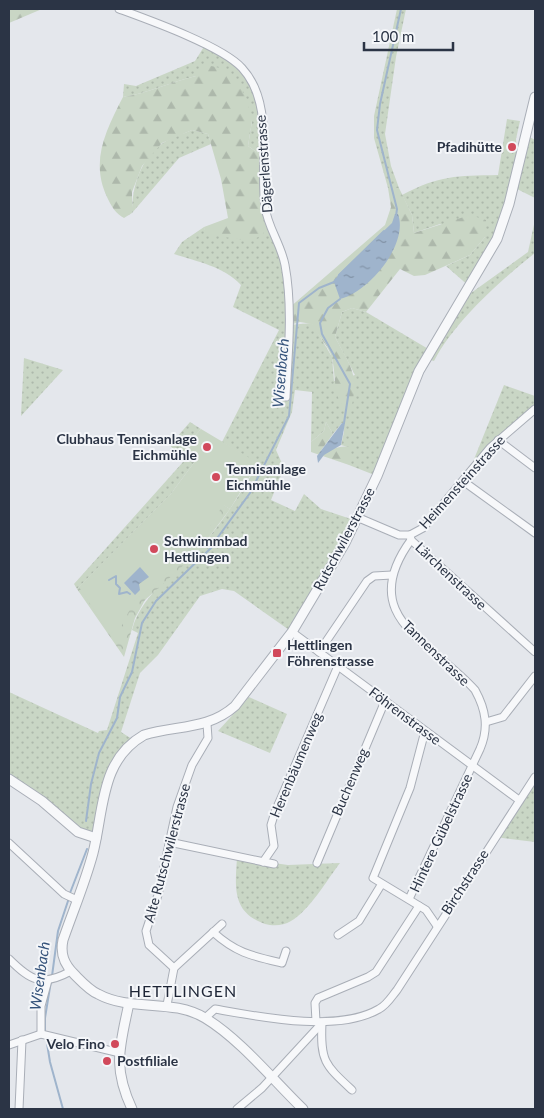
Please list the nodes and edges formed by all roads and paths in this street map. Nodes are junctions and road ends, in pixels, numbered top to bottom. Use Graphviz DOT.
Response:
graph roads {
  1 [pos="119,9"];
  2 [pos="535,98"];
  3 [pos="286,397"];
  4 [pos="535,410"];
  5 [pos="498,440"];
  6 [pos="535,468"];
  7 [pos="463,481"];
  8 [pos="358,518"];
  9 [pos="535,533"];
  10 [pos="411,538"];
  11 [pos="392,575"];
  12 [pos="292,632"];
  13 [pos="319,652"];
  14 [pos="535,652"];
  15 [pos="338,666"];
  16 [pos="535,676"];
  17 [pos="385,701"];
  18 [pos="486,722"];
  19 [pos="207,724"];
  20 [pos="425,731"];
  21 [pos="472,766"];
  22 [pos="535,777"];
  23 [pos="9,779"];
  24 [pos="519,800"];
  25 [pos="96,838"];
  26 [pos="169,842"];
  27 [pos="9,843"];
  28 [pos="263,862"];
  29 [pos="274,864"];
  30 [pos="317,864"];
  31 [pos="381,885"];
  32 [pos="72,898"];
  33 [pos="410,899"];
  34 [pos="419,906"];
  35 [pos="222,924"];
  36 [pos="437,926"];
  37 [pos="213,932"];
  38 [pos="338,935"];
  39 [pos="286,951"];
  40 [pos="9,959"];
  41 [pos="174,968"];
  42 [pos="71,971"];
  43 [pos="50,979"];
  44 [pos="129,1003"];
  45 [pos="167,1006"];
  46 [pos="205,1018"];
  47 [pos="319,1022"];
  48 [pos="44,1035"];
  49 [pos="22,1040"];
  50 [pos="9,1045"];
  51 [pos="120,1053"];
  52 [pos="270,1077"];
  53 [pos="352,1090"];
  54 [pos="19,1109"];
  55 [pos="129,1109"];
  56 [pos="237,1109"];
  57 [pos="303,1109"];
  1 -- 3 [label="street, Dägerlenstrasse"];
  2 -- 8 [label="street, Rutschwilerstrasse"];
  4 -- 5 [label="street, Heimensteinstrasse"];
  5 -- 6 [label="street"];
  5 -- 7 [label="street, Heimensteinstrasse"];
  7 -- 9 [label="street"];
  7 -- 10 [label="street, Heimensteinstrasse"];
  8 -- 10 [label="street, Lärchenstrasse"];
  8 -- 12 [label="street, Rutschwilerstrasse"];
  10 -- 11 [label="street, Tannenstrasse"];
  10 -- 14 [label="street, Lärchenstrasse"];
  11 -- 13 [label="street"];
  11 -- 18 [label="street, Tannenstrasse"];
  12 -- 13 [label="street, Föhrenstrasse"];
  12 -- 19 [label="street, Rutschwilerstrasse"];
  13 -- 15 [label="street, Föhrenstrasse"];
  15 -- 17 [label="street, Föhrenstrasse"];
  15 -- 28 [label="street, Herenbäumenweg"];
  16 -- 18 [label="street"];
  17 -- 20 [label="street, Föhrenstrasse"];
  17 -- 30 [label="street, Buchenweg"];
  18 -- 21 [label="street, Tannenstrasse"];
  19 -- 25 [label="street, Rutschwilerstrasse"];
  19 -- 26 [label="street, Alte Rutschwilerstrasse"];
  20 -- 21 [label="street, Föhrenstrasse"];
  20 -- 31 [label="street"];
  21 -- 24 [label="street, Föhrenstrasse"];
  21 -- 33 [label="street, Hintere Gübelstrasse"];
  22 -- 24 [label="street, Birchstrasse"];
  23 -- 25 [label="street"];
  24 -- 36 [label="street, Birchstrasse"];
  25 -- 32 [label="street, Rutschwilerstrasse"];
  26 -- 28 [label="street"];
  26 -- 41 [label="street, Alte Rutschwilerstrasse"];
  27 -- 32 [label="street"];
  28 -- 29 [label="street"];
  31 -- 33 [label="street"];
  31 -- 38 [label="street"];
  32 -- 42 [label="street, Rutschwilerstrasse"];
  33 -- 34 [label="street"];
  34 -- 36 [label="street"];
  34 -- 47 [label="street"];
  35 -- 37 [label="street"];
  36 -- 47 [label="street, Birchstrasse"];
  37 -- 39 [label="street"];
  37 -- 41 [label="street"];
  40 -- 43 [label="street"];
  41 -- 45 [label="street"];
  42 -- 43 [label="street"];
  42 -- 44 [label="street"];
  43 -- 48 [label="street"];
  44 -- 45 [label="street"];
  44 -- 51 [label="street"];
  45 -- 46 [label="street"];
  46 -- 47 [label="street, Birchstrasse"];
  46 -- 52 [label="street"];
  47 -- 52 [label="street"];
  47 -- 53 [label="street"];
  48 -- 49 [label="street"];
  48 -- 51 [label="street"];
  49 -- 50 [label="street"];
  49 -- 54 [label="street"];
  51 -- 55 [label="street"];
  52 -- 56 [label="street"];
  52 -- 57 [label="street"];
}
